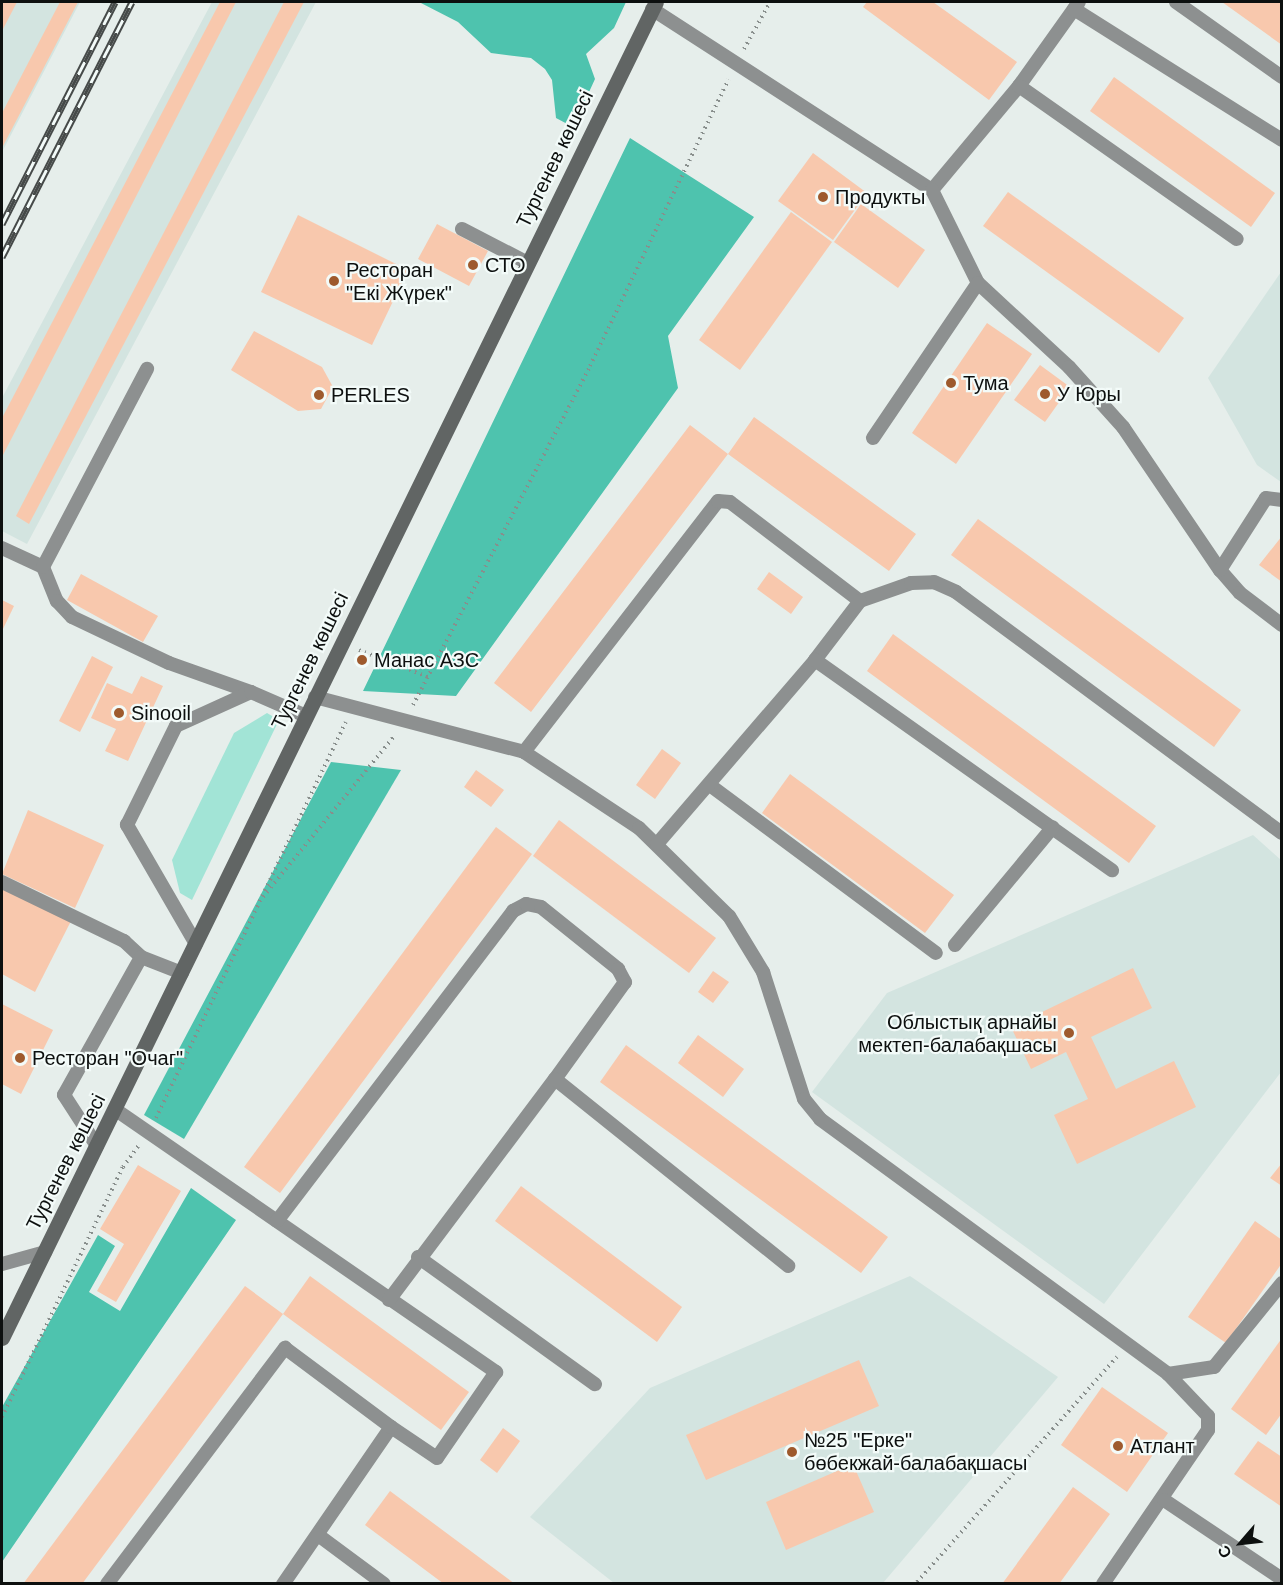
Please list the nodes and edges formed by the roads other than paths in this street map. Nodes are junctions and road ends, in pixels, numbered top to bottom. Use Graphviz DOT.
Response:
graph roads {
  1 [pos="1176,2"];
  2 [pos="654,5"];
  3 [pos="1076,5"];
  4 [pos="1281,77"];
  5 [pos="1019,86"];
  6 [pos="1281,140"];
  7 [pos="932,190"];
  8 [pos="462,229"];
  9 [pos="1237,238"];
  10 [pos="528,263"];
  11 [pos="978,283"];
  12 [pos="147,369"];
  13 [pos="873,438"];
  14 [pos="1281,500"];
  15 [pos="2,548"];
  16 [pos="43,567"];
  17 [pos="1220,570"];
  18 [pos="860,601"];
  19 [pos="1281,625"];
  20 [pos="815,660"];
  21 [pos="251,692"];
  22 [pos="315,697"];
  23 [pos="306,716"];
  24 [pos="524,752"];
  25 [pos="711,786"];
  26 [pos="1053,827"];
  27 [pos="1281,833"];
  28 [pos="657,844"];
  29 [pos="1112,870"];
  30 [pos="2,882"];
  31 [pos="196,944"];
  32 [pos="955,945"];
  33 [pos="936,953"];
  34 [pos="141,957"];
  35 [pos="182,973"];
  36 [pos="555,1079"];
  37 [pos="116,1110"];
  38 [pos="98,1146"];
  39 [pos="278,1221"];
  40 [pos="45,1251"];
  41 [pos="418,1257"];
  42 [pos="2,1264"];
  43 [pos="788,1266"];
  44 [pos="1281,1283"];
  45 [pos="389,1300"];
  46 [pos="2,1338"];
  47 [pos="1168,1374"];
  48 [pos="595,1384"];
  49 [pos="391,1427"];
  50 [pos="1164,1500"];
  51 [pos="318,1535"];
  52 [pos="1281,1579"];
  53 [pos="106,1584"];
  54 [pos="283,1584"];
  55 [pos="384,1584"];
  56 [pos="1103,1584"];
  1 -- 4 [label="lane"];
  2 -- 7 [label="lane"];
  2 -- 10 [label="main road, Тургенев көшесі"];
  3 -- 5 [label="lane"];
  3 -- 6 [label="lane"];
  5 -- 7 [label="lane"];
  5 -- 9 [label="lane"];
  7 -- 11 [label="lane"];
  8 -- 10 [label="lane"];
  10 -- 22 [label="main road, Тургенев көшесі"];
  11 -- 13 [label="lane"];
  11 -- 17 [label="lane"];
  12 -- 16 [label="lane"];
  14 -- 17 [label="lane"];
  15 -- 16 [label="lane"];
  16 -- 21 [label="lane"];
  17 -- 19 [label="lane"];
  18 -- 20 [label="lane"];
  18 -- 24 [label="lane"];
  18 -- 27 [label="lane"];
  20 -- 25 [label="lane"];
  20 -- 26 [label="lane"];
  21 -- 23 [label="lane"];
  21 -- 31 [label="lane"];
  22 -- 23 [label="main road, Тургенев көшесі"];
  22 -- 24 [label="lane"];
  23 -- 31 [label="main road, Тургенев көшесі"];
  24 -- 28 [label="lane"];
  25 -- 28 [label="lane"];
  25 -- 33 [label="lane"];
  26 -- 29 [label="lane"];
  26 -- 32 [label="lane"];
  28 -- 47 [label="lane"];
  30 -- 34 [label="lane"];
  31 -- 35 [label="main road, Тургенев көшесі"];
  34 -- 35 [label="lane"];
  34 -- 38 [label="lane"];
  35 -- 37 [label="main road, Тургенев көшесі"];
  36 -- 39 [label="lane"];
  36 -- 41 [label="lane"];
  36 -- 43 [label="lane"];
  37 -- 38 [label="main road, Тургенев көшесі"];
  37 -- 39 [label="lane"];
  38 -- 40 [label="main road, Тургенев көшесі"];
  39 -- 45 [label="lane"];
  40 -- 42 [label="lane"];
  40 -- 46 [label="main road, Тургенев көшесі"];
  41 -- 45 [label="lane"];
  41 -- 48 [label="lane"];
  44 -- 47 [label="lane"];
  45 -- 49 [label="lane"];
  47 -- 50 [label="lane"];
  49 -- 51 [label="lane"];
  49 -- 53 [label="lane"];
  50 -- 52 [label="lane"];
  50 -- 56 [label="lane"];
  51 -- 54 [label="lane"];
  51 -- 55 [label="lane"];
}
